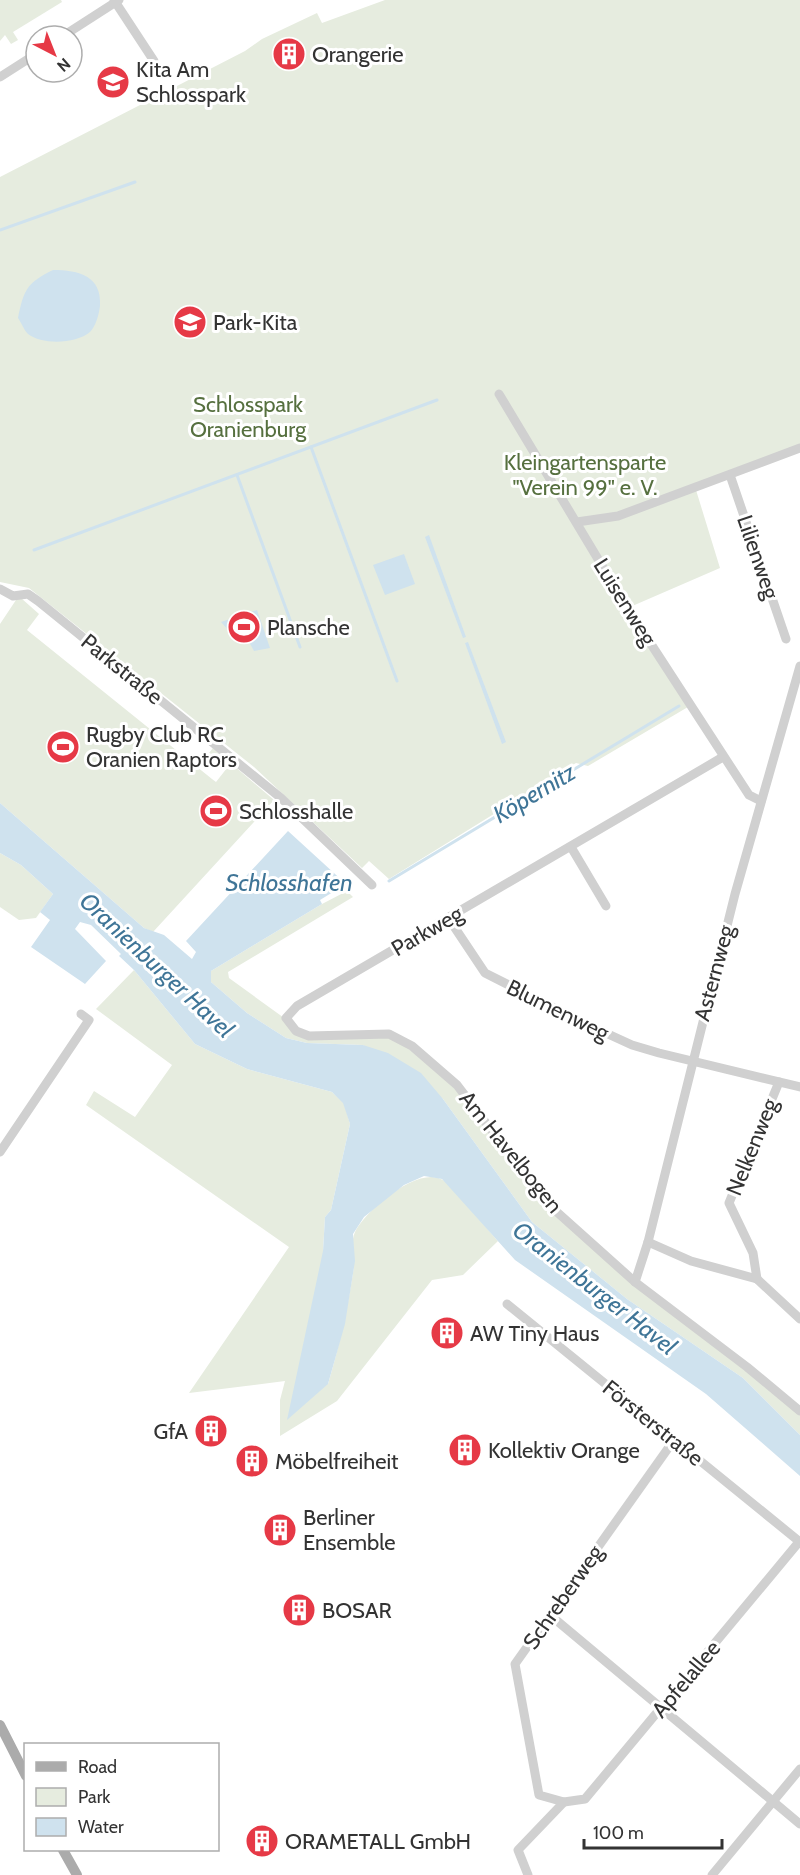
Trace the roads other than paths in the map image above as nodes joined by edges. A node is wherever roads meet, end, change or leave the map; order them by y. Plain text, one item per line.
1 (116, 1) edge
2 (81, 24) edge
3 (154, 61) dead end
4 (24, 62) edge
5 (0, 77) edge
6 (499, 394) dead end
7 (800, 448) edge
8 (730, 475) junction
9 (577, 522) junction
10 (0, 589) edge
11 (786, 639) dead end
12 (800, 666) edge
13 (723, 757) junction
14 (761, 801) junction
15 (571, 847) junction
16 (372, 885) dead end
17 (606, 906) dead end
18 (449, 919) junction
19 (81, 1014) dead end
20 (286, 1018) joint
21 (694, 1061) junction
22 (779, 1082) junction
23 (800, 1087) edge
24 (0, 1152) edge
25 (648, 1242) junction
26 (757, 1279) junction
27 (635, 1282) junction
28 (507, 1304) dead end
29 (800, 1319) edge
30 (800, 1411) edge
31 (674, 1440) junction
32 (800, 1542) edge
33 (550, 1615) junction
34 (662, 1709) junction
35 (0, 1725) edge
36 (800, 1769) edge
37 (24, 1772) edge
38 (774, 1801) junction
39 (564, 1802) junction
40 (800, 1824) edge
41 (64, 1851) edge
42 (76, 1875) edge
43 (528, 1875) edge
44 (712, 1875) edge

1 - 2 street
1 - 3 street
4 - 5 street
6 - 9 street, Luisenweg
7 - 8 street
8 - 9 street
8 - 11 street, Lilienweg
9 - 13 street, Luisenweg
10 - 16 street, Parkstraße
12 - 14 street, Asternweg
13 - 14 street, Luisenweg
13 - 15 street, Parkweg
14 - 21 street, Asternweg
15 - 17 street
15 - 18 street, Parkweg
18 - 20 street, Parkweg
18 - 21 street, Blumenweg
19 - 24 street
20 - 27 street, Am Havelbogen
21 - 22 street, Blumenweg
21 - 25 street, Asternweg
22 - 23 street, Blumenweg
22 - 26 street, Nelkenweg
25 - 26 street
25 - 27 street, Asternweg
26 - 29 street
27 - 30 street, Am Havelbogen
28 - 31 street, Försterstraße
31 - 32 street, Försterstraße
31 - 33 street, Schreberweg
32 - 34 street, Apfelallee
33 - 34 street
33 - 39 street, Schreberweg
34 - 38 street
34 - 39 street, Apfelallee
35 - 37 main road
36 - 38 street
38 - 40 street
38 - 44 street
39 - 43 street
41 - 42 main road

